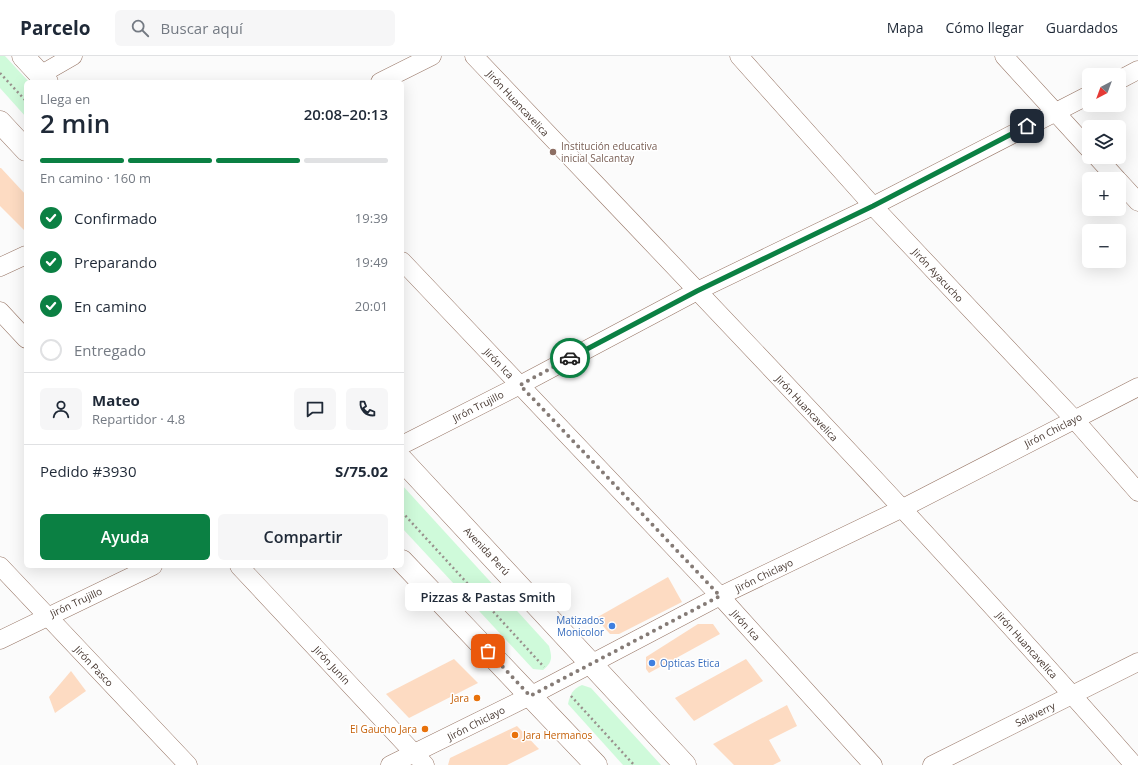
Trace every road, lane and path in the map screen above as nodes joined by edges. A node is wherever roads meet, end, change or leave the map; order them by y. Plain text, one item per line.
1 (23, 56) edge
2 (73, 56) edge
3 (432, 56) edge
4 (474, 56) edge
5 (739, 56) edge
6 (1004, 56) edge
7 (1138, 70) edge
8 (0, 72) edge
9 (1126, 76) edge
10 (44, 79) edge
11 (384, 80) edge
12 (1082, 98) edge
13 (24, 99) edge
14 (1055, 112) junction
15 (0, 122) edge
16 (1082, 141) edge
17 (24, 148) edge
18 (1103, 164) edge
19 (1111, 172) edge
20 (1126, 189) edge
21 (1138, 202) edge
22 (873, 206) junction
23 (24, 256) edge
24 (404, 263) edge
25 (0, 267) edge
26 (697, 291) junction
27 (0, 311) edge
28 (24, 336) edge
29 (520, 385) junction
30 (1138, 387) edge
31 (1074, 419) junction
32 (404, 444) edge
33 (404, 462) edge
34 (1138, 492) edge
35 (903, 508) junction
36 (404, 514) edge
37 (404, 563) edge
38 (0, 566) edge
39 (149, 568) edge
40 (241, 568) edge
41 (720, 596) junction
42 (47, 616) junction
43 (0, 640) edge
44 (1138, 662) edge
45 (592, 663) junction
46 (557, 681) junction
47 (1072, 695) junction
48 (530, 696) junction
49 (420, 759) edge
50 (188, 765) edge
51 (390, 765) edge
52 (596, 765) edge
53 (634, 765) edge
54 (685, 765) edge
55 (873, 765) edge
56 (932, 765) edge
57 (1134, 765) edge

1 - 10 main road
2 - 10 street
3 - 11 street
4 - 26 street, Jirón Huancavelica
5 - 22 street, Jirón Ayacucho
6 - 14 street
7 - 9 street
8 - 13 path
12 - 14 street, Jirón Trujillo
14 - 16 street
14 - 22 street, Jirón Trujillo
15 - 17 main road
18 - 19 street
20 - 21 street
22 - 26 street, Jirón Trujillo
22 - 31 street, Jirón Ayacucho
23 - 25 street
24 - 29 street, Jirón Ica
26 - 29 street, Jirón Trujillo
26 - 35 street, Jirón Huancavelica
27 - 28 street
29 - 32 street, Jirón Trujillo
29 - 41 street, Jirón Ica
30 - 31 street, Jirón Chiclayo
31 - 34 street, Jirón Ayacucho
31 - 35 street, Jirón Chiclayo
33 - 45 main road, Avenida Perú
35 - 41 street, Jirón Chiclayo
35 - 47 street, Jirón Huancavelica
36 - 46 path
37 - 48 main road
38 - 42 street, Jirón Pasco
39 - 42 street, Jirón Trujillo
40 - 49 street, Jirón Junín
41 - 45 street, Jirón Chiclayo
41 - 55 street, Jirón Ica
42 - 43 street, Jirón Trujillo
42 - 50 street, Jirón Pasco
44 - 47 street, Salaverry
45 - 46 street, Jirón Chiclayo
45 - 54 main road, Avenida Perú
46 - 48 street, Jirón Chiclayo
46 - 53 path
47 - 56 street, Salaverry
47 - 57 street, Jirón Huancavelica
48 - 49 street, Jirón Chiclayo
48 - 52 main road
49 - 51 street, Jirón Chiclayo

